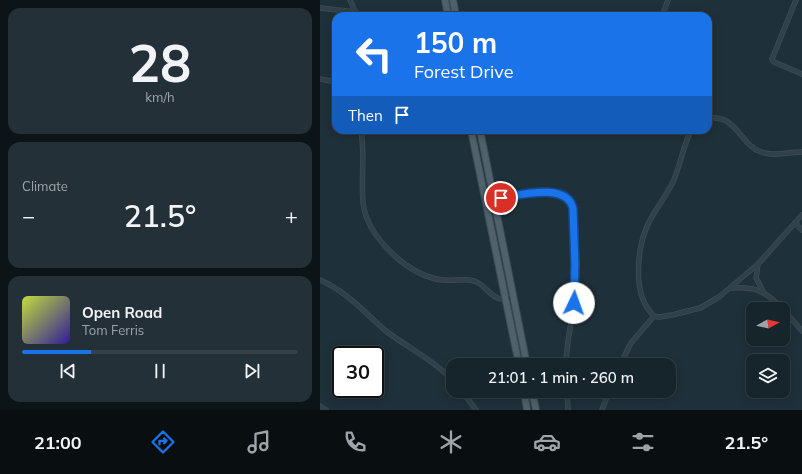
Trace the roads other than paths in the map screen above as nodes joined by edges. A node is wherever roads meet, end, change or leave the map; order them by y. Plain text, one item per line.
1 (350, 0) edge
2 (445, 0) edge
3 (453, 0) edge
4 (668, 0) edge
5 (796, 0) edge
6 (320, 8) edge
7 (664, 11) dead end
8 (345, 12) edge
9 (356, 12) edge
10 (447, 12) edge
11 (455, 12) edge
12 (802, 74) edge
13 (320, 79) edge
14 (331, 81) edge
15 (712, 118) edge
16 (361, 134) edge
17 (472, 134) edge
18 (481, 134) edge
19 (690, 134) edge
20 (802, 152) edge
21 (802, 158) edge
22 (493, 200) junction
23 (485, 201) junction
24 (802, 215) edge
25 (795, 222) junction
26 (802, 230) edge
27 (758, 264) junction
28 (320, 280) edge
29 (730, 288) junction
30 (762, 291) junction
31 (514, 298) junction
32 (506, 300) junction
33 (775, 302) edge
34 (654, 316) junction
35 (790, 317) edge
36 (802, 331) edge
37 (518, 358) edge
38 (526, 358) edge
39 (566, 358) edge
40 (624, 358) edge
41 (446, 373) edge
42 (467, 398) edge
43 (525, 398) edge
44 (533, 398) edge
45 (567, 398) edge
46 (606, 398) edge
47 (320, 406) edge
48 (326, 410) edge
49 (476, 410) edge
50 (528, 410) edge
51 (536, 410) edge
52 (568, 410) edge
53 (602, 410) edge

1 - 9 street
2 - 10 main road
3 - 11 main road
4 - 7 street
5 - 12 street
6 - 8 street
13 - 14 street
15 - 20 street
16 - 32 street
17 - 23 main road
18 - 22 main road
19 - 34 street
20 - 21 street
22 - 23 street
22 - 31 main road
22 - 39 street
23 - 32 main road
24 - 25 street
25 - 26 street
25 - 27 street
27 - 29 street
27 - 30 street
28 - 41 street
29 - 30 street
29 - 34 street
30 - 33 street
31 - 32 street
31 - 38 main road
32 - 37 main road
34 - 40 street
35 - 36 street
42 - 49 street
43 - 50 main road
44 - 51 main road
45 - 52 street
46 - 53 street
47 - 48 street

